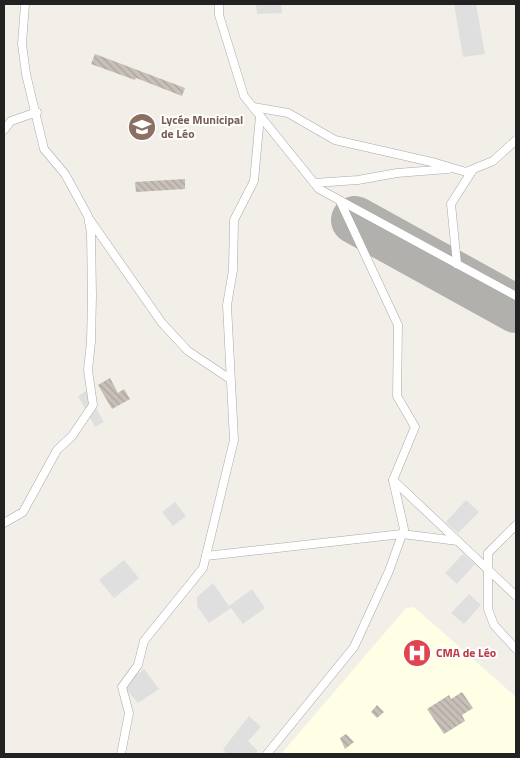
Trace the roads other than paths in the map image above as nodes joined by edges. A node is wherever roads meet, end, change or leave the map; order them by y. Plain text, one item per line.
1 (25, 4) edge
2 (219, 4) edge
3 (253, 107) junction
4 (36, 112) junction
5 (260, 116) junction
6 (4, 130) edge
7 (516, 140) edge
8 (455, 170) junction
9 (472, 171) junction
10 (314, 183) junction
11 (340, 201) junction
12 (88, 216) junction
13 (457, 264) junction
14 (516, 296) edge
15 (230, 379) junction
16 (393, 480) junction
17 (4, 523) edge
18 (516, 525) edge
19 (402, 534) junction
20 (458, 542) junction
21 (206, 556) junction
22 (488, 571) junction
23 (516, 596) edge
24 (516, 649) edge
25 (121, 754) edge
26 (267, 754) edge

1 - 4 street
2 - 3 street
3 - 5 street
3 - 8 street
4 - 6 street
4 - 12 street
5 - 10 street
5 - 15 street
7 - 9 street
8 - 9 street
8 - 10 street
9 - 13 street
10 - 11 street
11 - 13 street
11 - 16 street
12 - 15 street
12 - 17 street
13 - 14 street
15 - 21 street
16 - 19 street
16 - 20 street
18 - 22 street
19 - 20 street
19 - 21 street
19 - 26 street
20 - 22 street
21 - 25 street
22 - 23 street
22 - 24 street

